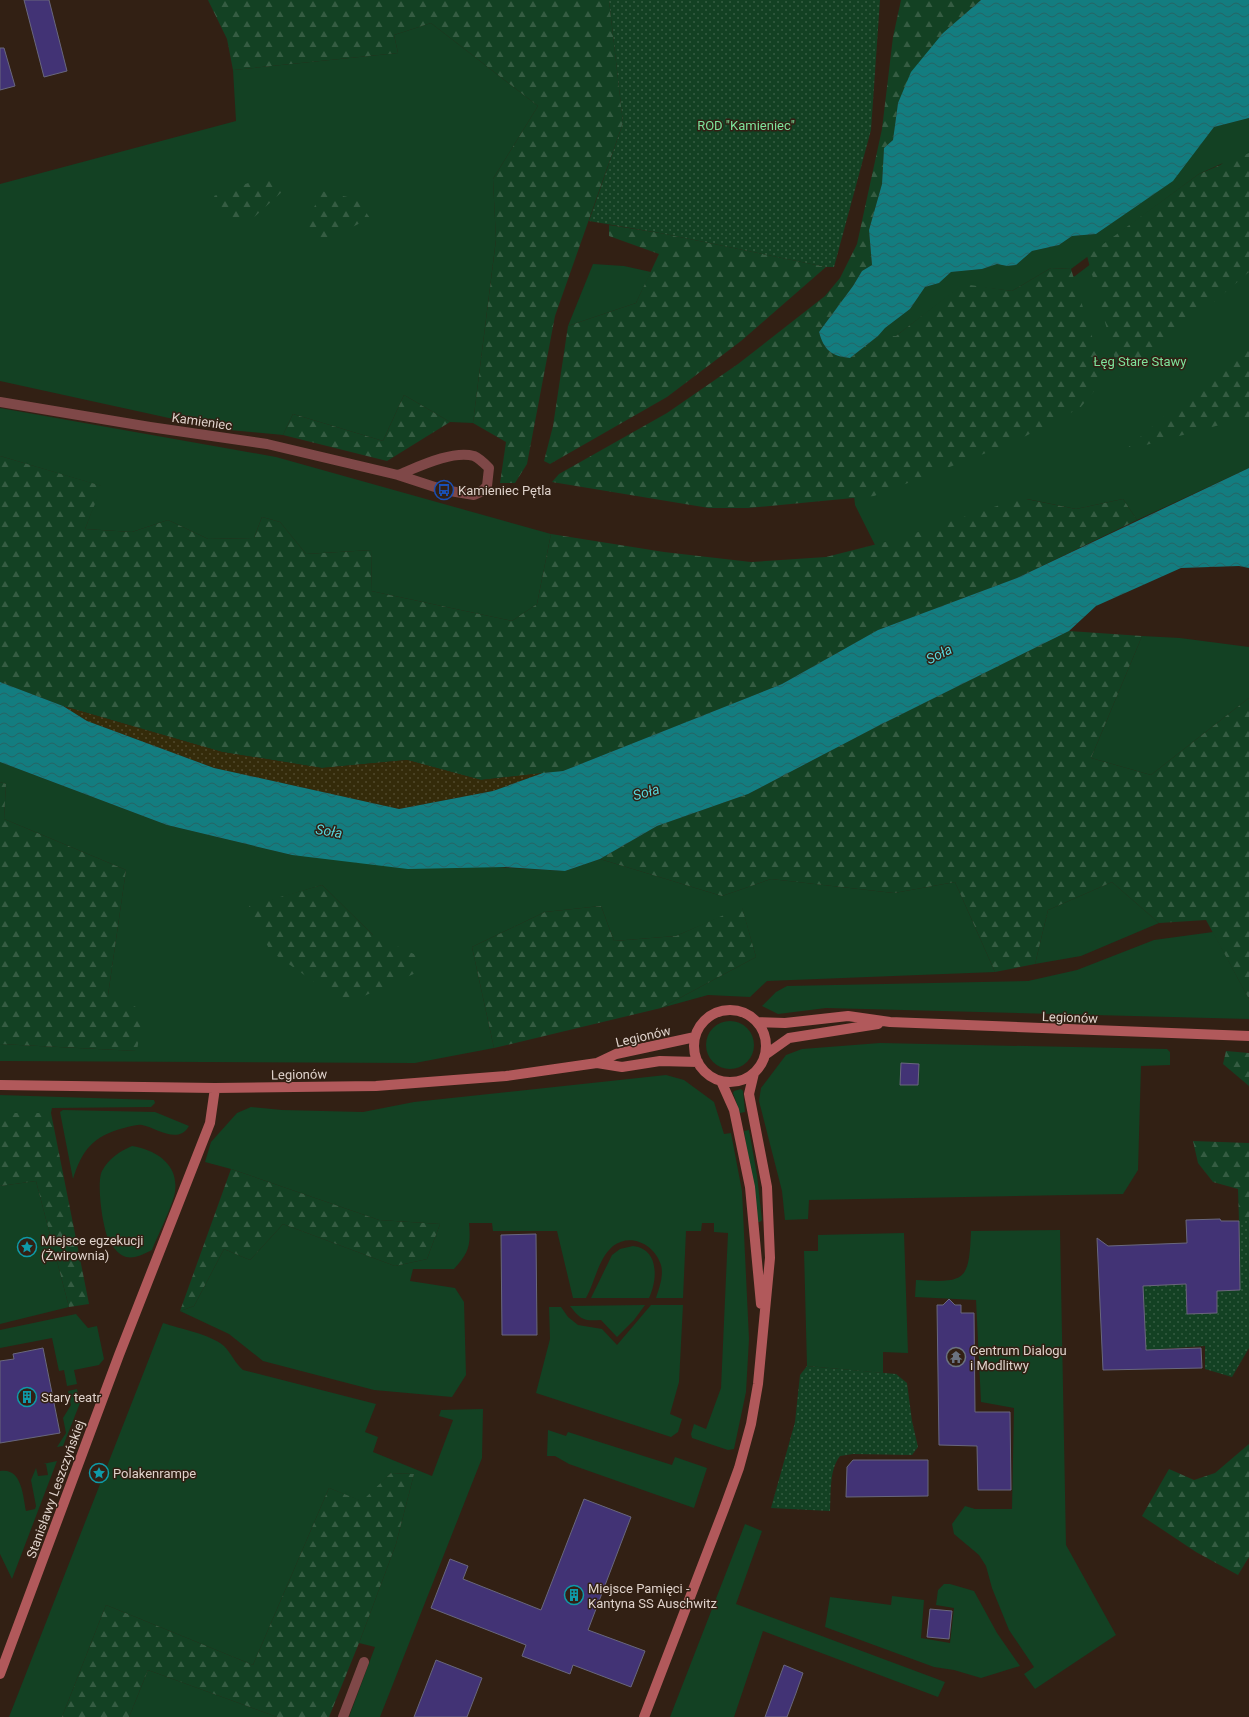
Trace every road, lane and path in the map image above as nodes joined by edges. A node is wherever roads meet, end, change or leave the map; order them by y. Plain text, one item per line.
1 (0, 402) edge
2 (398, 475) junction
3 (757, 1022) junction
4 (890, 1022) junction
5 (1249, 1036) edge
6 (695, 1037) junction
7 (765, 1055) junction
8 (698, 1062) junction
9 (597, 1063) junction
10 (754, 1073) junction
11 (721, 1081) junction
12 (0, 1085) edge
13 (215, 1088) junction
14 (763, 1328) junction
15 (364, 1662) dead end
16 (0, 1674) edge
17 (343, 1717) edge
18 (644, 1717) edge

1 - 2 street, Kamieniec
2 - 2 street, Kamieniec
3 - 4 main road, Legionów
3 - 6 main road
3 - 7 main road
4 - 5 main road, Legionów
4 - 7 main road, Legionów
6 - 8 main road
6 - 9 main road, Legionów
7 - 10 main road
8 - 9 main road, Legionów
8 - 11 main road
9 - 13 main road, Legionów
10 - 11 main road
10 - 14 main road
11 - 14 main road
12 - 13 main road, Legionów
13 - 16 main road, Stanisławy Leszczyńskiej
14 - 18 main road
15 - 17 street

